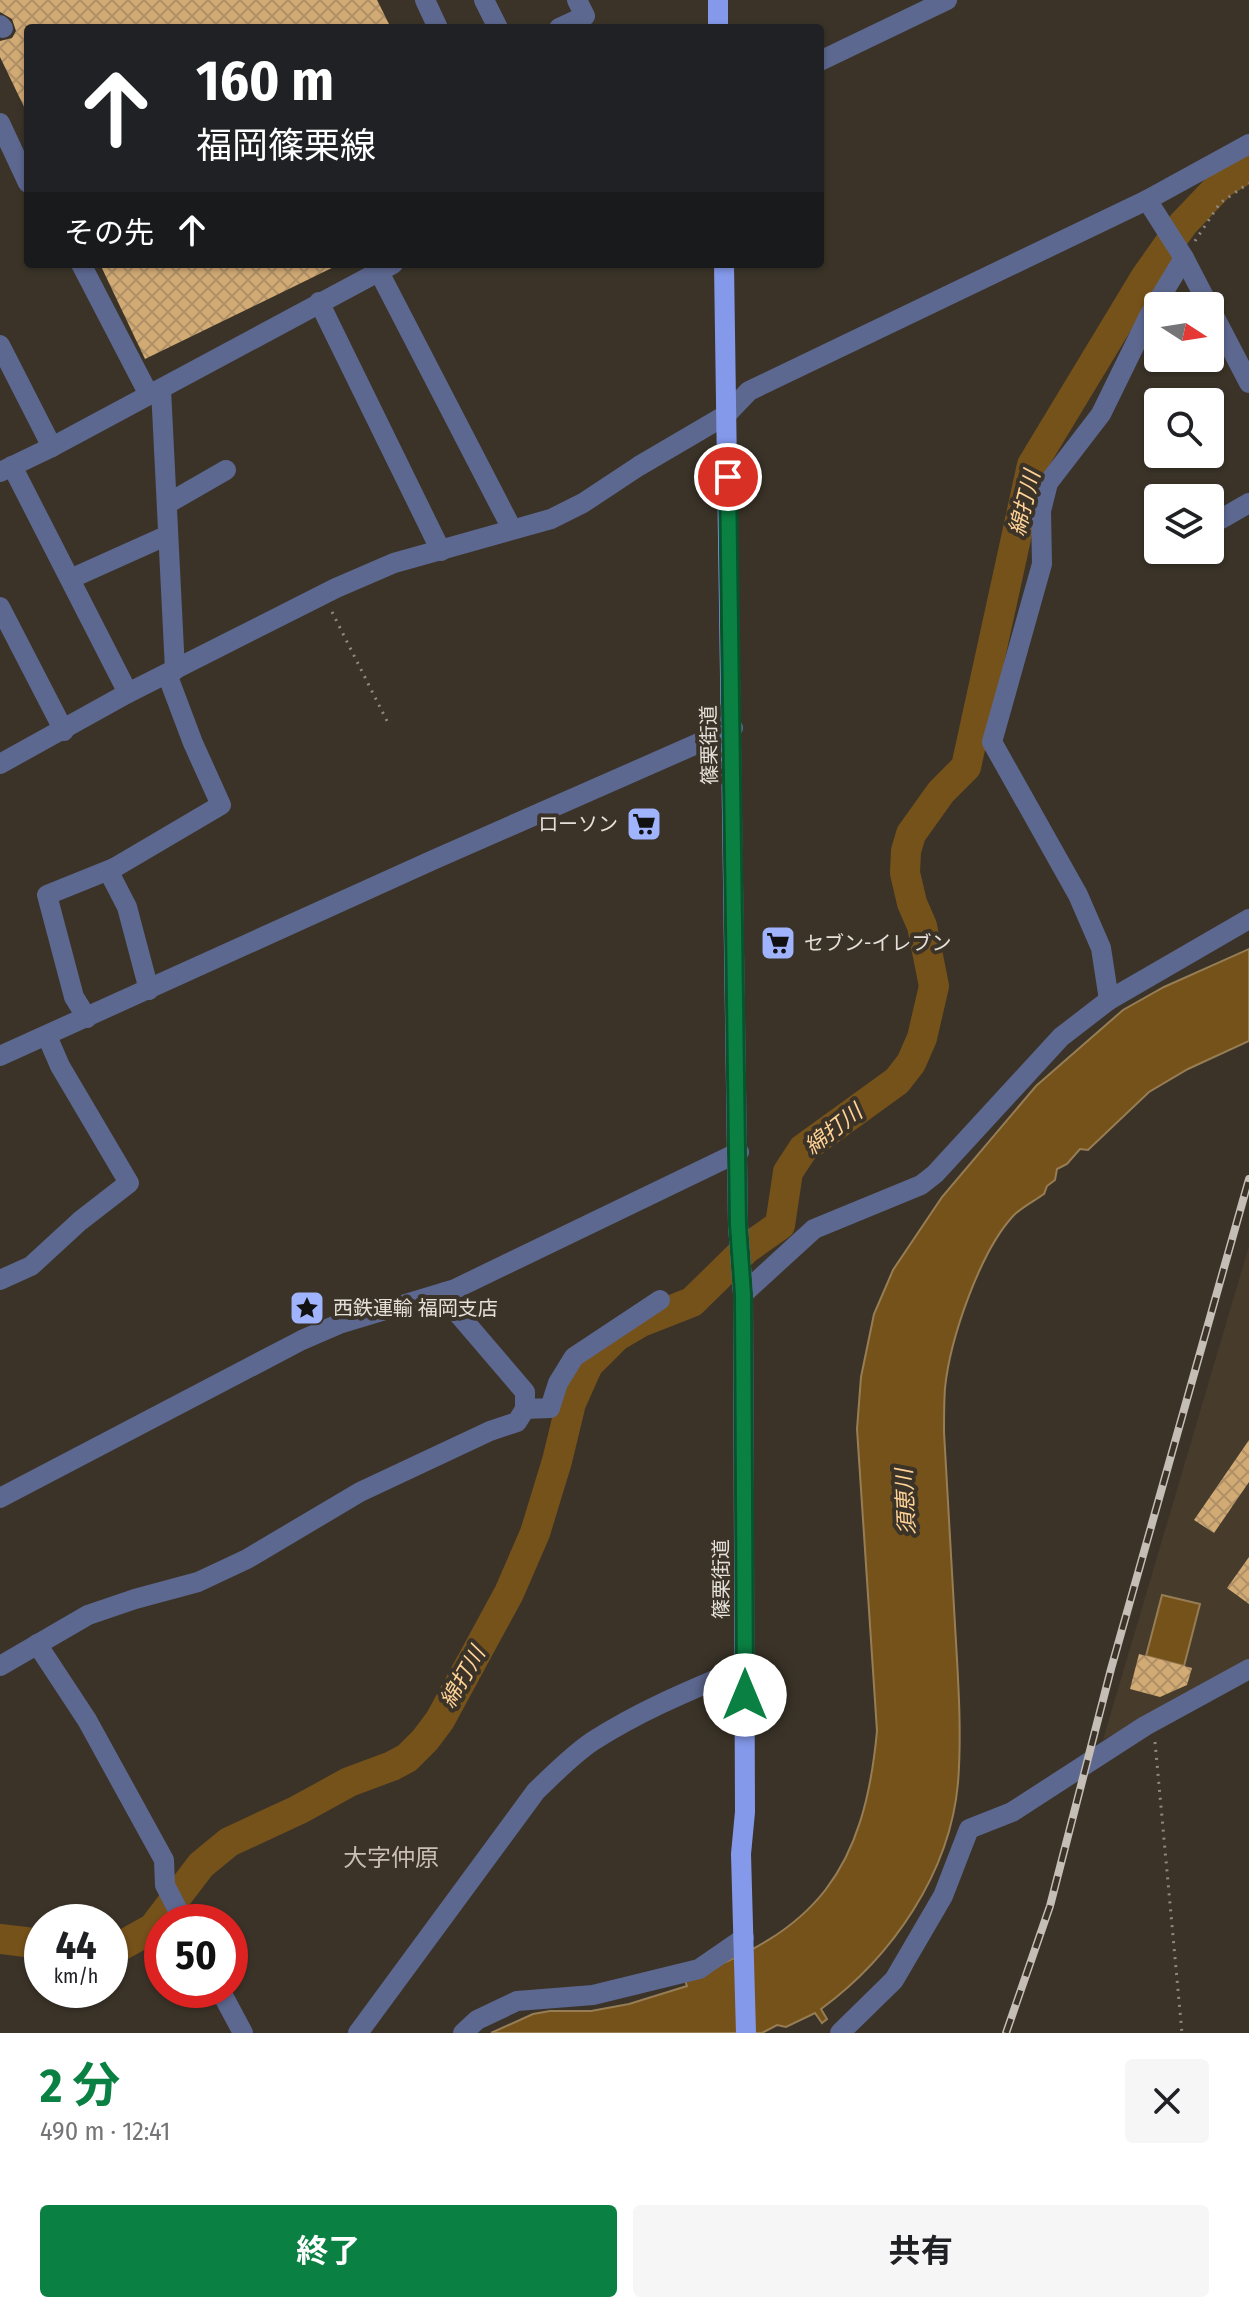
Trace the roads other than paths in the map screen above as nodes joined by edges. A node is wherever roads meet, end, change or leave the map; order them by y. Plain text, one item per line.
1 (425, 0) edge
2 (484, 0) edge
3 (577, 0) edge
4 (718, 0) edge
5 (947, 0) edge
6 (436, 24) edge
7 (496, 24) edge
8 (568, 24) edge
9 (718, 24) edge
10 (824, 59) edge
11 (0, 123) edge
12 (1249, 144) edge
13 (24, 174) edge
14 (1147, 200) junction
15 (1176, 246) junction
16 (83, 268) edge
17 (383, 268) edge
18 (385, 268) edge
19 (724, 268) edge
20 (1202, 292) edge
21 (319, 302) junction
22 (1224, 334) edge
23 (0, 345) edge
24 (1249, 383) edge
25 (155, 392) junction
26 (726, 415) junction
27 (52, 447) junction
28 (6, 469) edge
29 (226, 470) dead end
30 (1249, 503) edge
31 (167, 504) junction
32 (1224, 517) edge
33 (512, 529) junction
34 (168, 535) junction
35 (441, 551) junction
36 (70, 579) junction
37 (0, 607) edge
38 (171, 672) junction
39 (128, 693) junction
40 (733, 728) junction
41 (64, 731) junction
42 (0, 764) edge
43 (114, 868) junction
44 (1249, 919) edge
45 (149, 990) junction
46 (1109, 1000) junction
47 (87, 1018) junction
48 (47, 1036) junction
49 (0, 1056) edge
50 (739, 1152) junction
51 (0, 1280) edge
52 (445, 1292) junction
53 (743, 1294) junction
54 (660, 1300) dead end
55 (525, 1409) junction
56 (0, 1498) edge
57 (37, 1644) junction
58 (0, 1666) edge
59 (745, 1667) junction
60 (1249, 1669) edge
61 (175, 1904) edge
62 (744, 1949) junction
63 (230, 2008) edge
64 (243, 2033) edge
65 (358, 2033) edge
66 (463, 2033) edge
67 (746, 2033) edge
68 (840, 2033) edge

1 - 6 street
2 - 7 street
3 - 8 street
4 - 9 main road
5 - 10 street
11 - 13 street
12 - 14 street
14 - 15 street
14 - 26 street
15 - 20 street
15 - 46 street
16 - 25 street
17 - 21 street
18 - 33 street
19 - 26 main road, 篠栗街道
21 - 25 street
21 - 35 street
22 - 24 street
23 - 27 street
25 - 27 street
25 - 31 street
26 - 33 street
26 - 40 main road, 篠栗街道
27 - 28 street
28 - 36 street
29 - 31 street
30 - 32 street
31 - 34 street
33 - 35 street
34 - 36 street
34 - 38 street
35 - 38 street
36 - 39 street
37 - 41 street
38 - 39 street
38 - 43 street
39 - 41 street
40 - 45 street
40 - 50 main road, 篠栗街道
41 - 42 street
43 - 45 street
43 - 47 street
44 - 46 street
45 - 47 street
46 - 53 street
47 - 48 street
48 - 49 street
48 - 51 street
50 - 52 street
50 - 53 main road, 篠栗街道
52 - 55 street
52 - 56 street
53 - 59 main road, 篠栗街道
54 - 55 street
55 - 57 street
57 - 58 street
57 - 61 street
59 - 62 main road, 篠栗街道
59 - 65 street
60 - 68 street
62 - 66 street
62 - 67 main road, 篠栗街道
63 - 64 street

